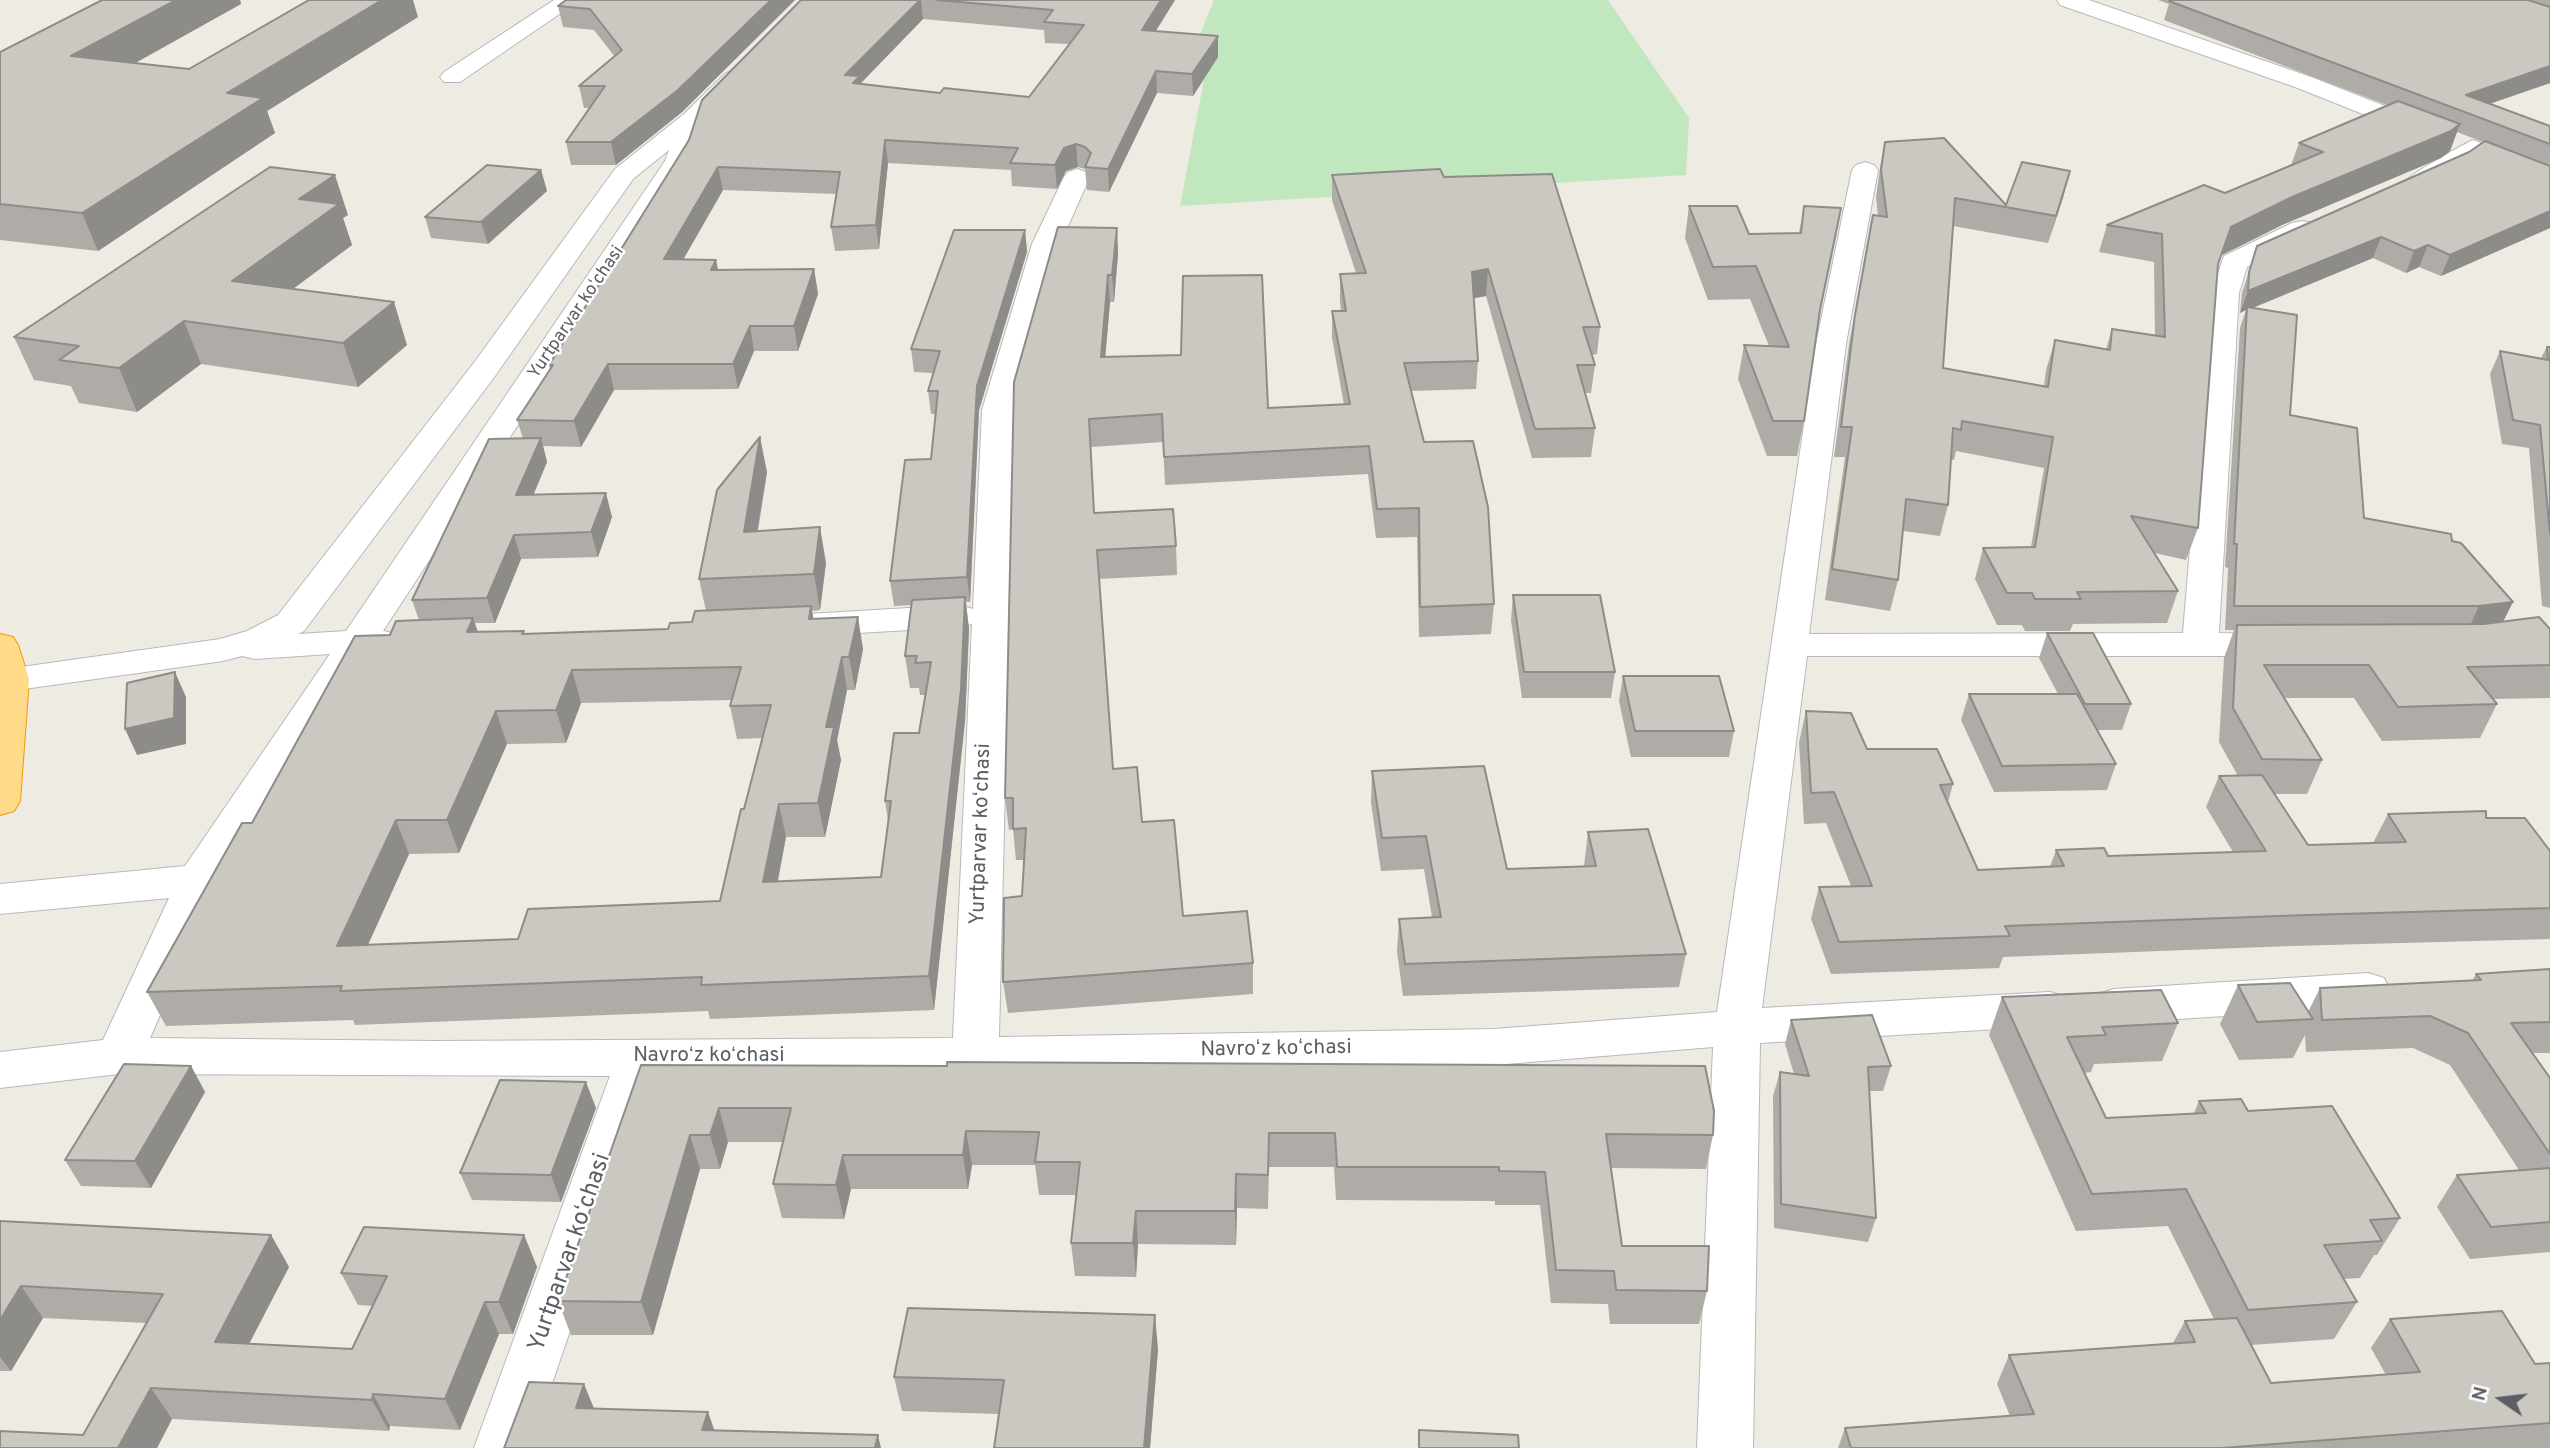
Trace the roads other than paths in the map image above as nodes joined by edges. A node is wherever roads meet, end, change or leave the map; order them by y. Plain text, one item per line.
1 (569, 0) edge
2 (2068, 0) edge
3 (755, 56) edge
4 (452, 77) dead end
5 (693, 119) junction
6 (2473, 148) junction
7 (1865, 170) dead end
8 (1077, 177) dead end
9 (2550, 179) edge
10 (2392, 191) edge
11 (2331, 217) edge
12 (990, 614) junction
13 (781, 626) edge
14 (414, 639) edge
15 (359, 641) junction
16 (2200, 644) junction
17 (1790, 645) junction
18 (2317, 645) edge
19 (223, 650) junction
20 (5, 662) edge
21 (0, 801) edge
22 (198, 880) junction
23 (0, 898) edge
24 (2414, 987) edge
25 (1737, 1028) junction
26 (975, 1055) junction
27 (119, 1056) junction
28 (640, 1058) junction
29 (0, 1070) edge
30 (502, 1448) edge
31 (1725, 1448) edge

1 - 4 street
2 - 6 street
3 - 5 street, Yurtparvar koʻchasi
5 - 15 street, Yurtparvar koʻchasi
5 - 19 street
6 - 9 street
6 - 10 street
7 - 17 street
8 - 12 street, Yurtparvar koʻchasi
11 - 16 street
12 - 13 street
12 - 26 street, Yurtparvar koʻchasi
14 - 15 street
15 - 19 street
15 - 22 street, Yurtparvar koʻchasi
16 - 17 street
16 - 18 street
17 - 25 street
19 - 20 street
20 - 21 highway
22 - 23 street
22 - 27 street, Yurtparvar koʻchasi
24 - 25 street, Navroʻz koʻchasi
25 - 26 street, Navroʻz koʻchasi
25 - 31 street
26 - 28 street, Navroʻz koʻchasi
27 - 28 street, Navroʻz koʻchasi
27 - 29 street, Navroʻz koʻchasi
28 - 30 street, Yurtparvar koʻchasi

